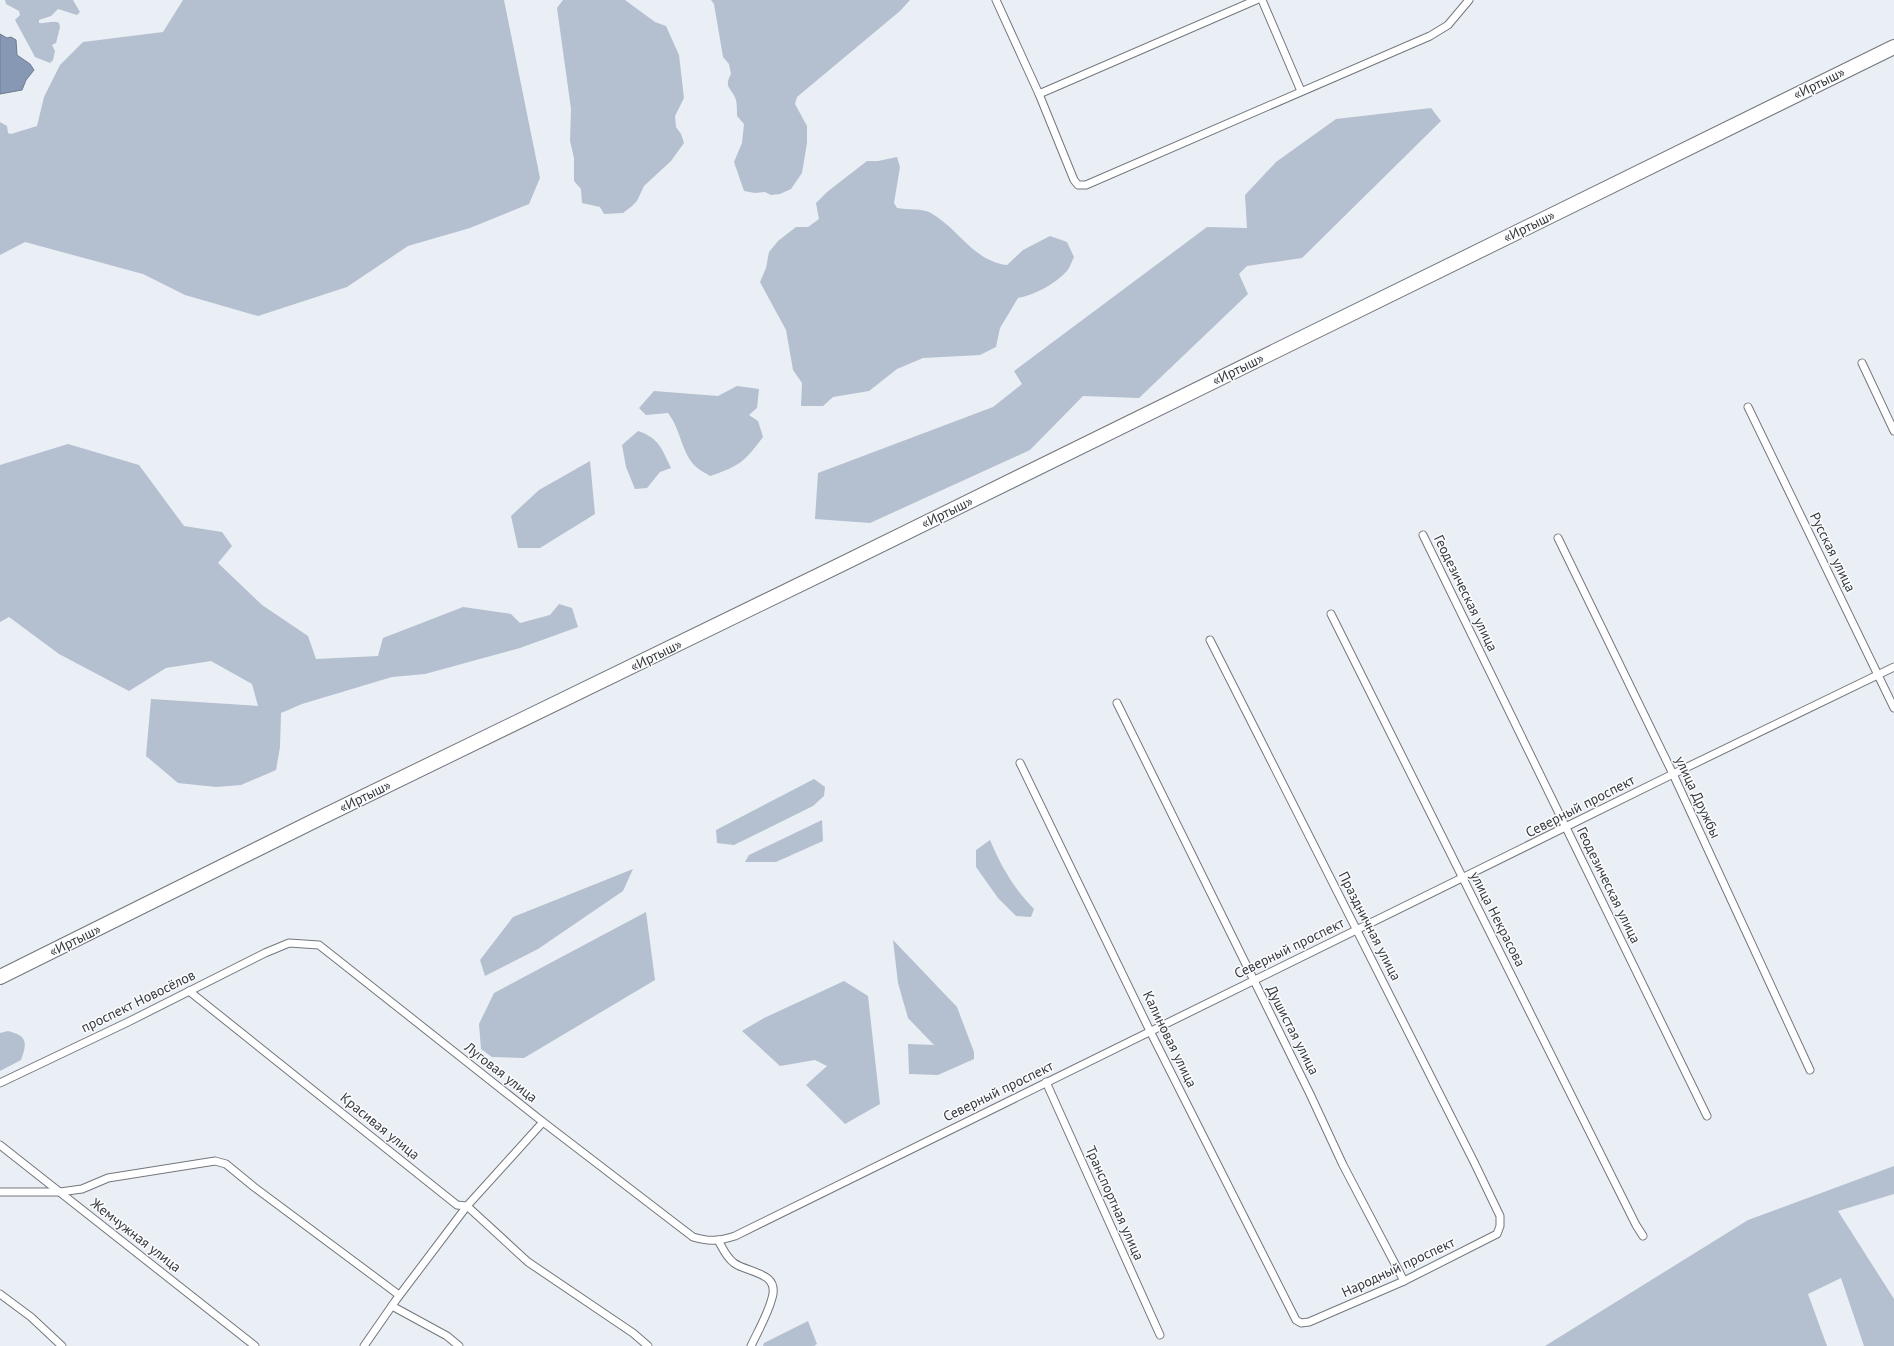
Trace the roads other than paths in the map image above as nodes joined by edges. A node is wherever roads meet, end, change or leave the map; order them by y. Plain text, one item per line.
1 (996, 0) edge
2 (1256, 0) edge
3 (1262, 0) edge
4 (1469, 0) edge
5 (1894, 47) edge
6 (1301, 91) junction
7 (1039, 94) junction
8 (1862, 364) dead end
9 (1748, 407) dead end
10 (1894, 431) edge
11 (1423, 535) dead end
12 (1558, 538) dead end
13 (1331, 614) dead end
14 (1210, 640) dead end
15 (1894, 667) edge
16 (1878, 675) junction
17 (1117, 703) dead end
18 (1894, 708) edge
19 (1020, 763) dead end
20 (1673, 774) junction
21 (1566, 827) junction
22 (1463, 878) junction
23 (1357, 929) junction
24 (288, 943) joint
25 (0, 977) edge
26 (1253, 980) junction
27 (189, 991) junction
28 (1150, 1031) junction
29 (1810, 1070) dead end
30 (1046, 1082) junction
31 (0, 1083) edge
32 (1707, 1116) dead end
33 (544, 1122) junction
34 (0, 1145) edge
35 (0, 1192) edge
36 (60, 1192) junction
37 (468, 1206) junction
38 (1500, 1226) joint
39 (1643, 1236) dead end
40 (693, 1237) joint
41 (718, 1240) junction
42 (1404, 1281) junction
43 (0, 1294) edge
44 (399, 1295) junction
45 (392, 1306) junction
46 (1301, 1323) joint
47 (1160, 1335) dead end
48 (62, 1346) edge
49 (255, 1346) edge
50 (364, 1346) edge
51 (459, 1346) edge
52 (648, 1346) edge
53 (751, 1346) edge

1 - 7 street
2 - 7 street
3 - 6 street
4 - 6 street
5 - 25 highway, «Иртыш»
6 - 7 street
8 - 10 street
9 - 16 street, Русская улица
11 - 21 street, Геодезическая улица
12 - 20 street, улица Дружбы
13 - 22 street, улица Некрасова
14 - 23 street, Праздничная улица
15 - 16 street, Северный проспект
16 - 18 street, Русская улица
16 - 20 street, Северный проспект
17 - 26 street, Душистая улица
19 - 28 street, Калиновая улица
20 - 21 street, Северный проспект
20 - 29 street, улица Дружбы
21 - 22 street, Северный проспект
21 - 32 street, Геодезическая улица
22 - 23 street, Северный проспект
22 - 39 street, улица Некрасова
23 - 26 street, Северный проспект
23 - 38 street, Праздничная улица
24 - 27 street, проспект Новосёлов
24 - 33 street, Луговая улица
26 - 28 street, Северный проспект
26 - 42 street, Душистая улица
27 - 31 street, проспект Новосёлов
27 - 37 street, Красивая улица
28 - 30 street, Северный проспект
28 - 46 street, Калиновая улица
30 - 41 street, Северный проспект
30 - 47 street, Транспортная улица
33 - 37 street
33 - 40 street, Луговая улица
34 - 36 street, Жемчужная улица
35 - 36 street
36 - 44 street
36 - 49 street, Жемчужная улица
37 - 44 street
37 - 52 street
38 - 42 street, Народный проспект
40 - 41 street, Северный проспект
41 - 53 street
42 - 46 street, Народный проспект
43 - 48 street
44 - 45 street
45 - 50 street
45 - 51 street

